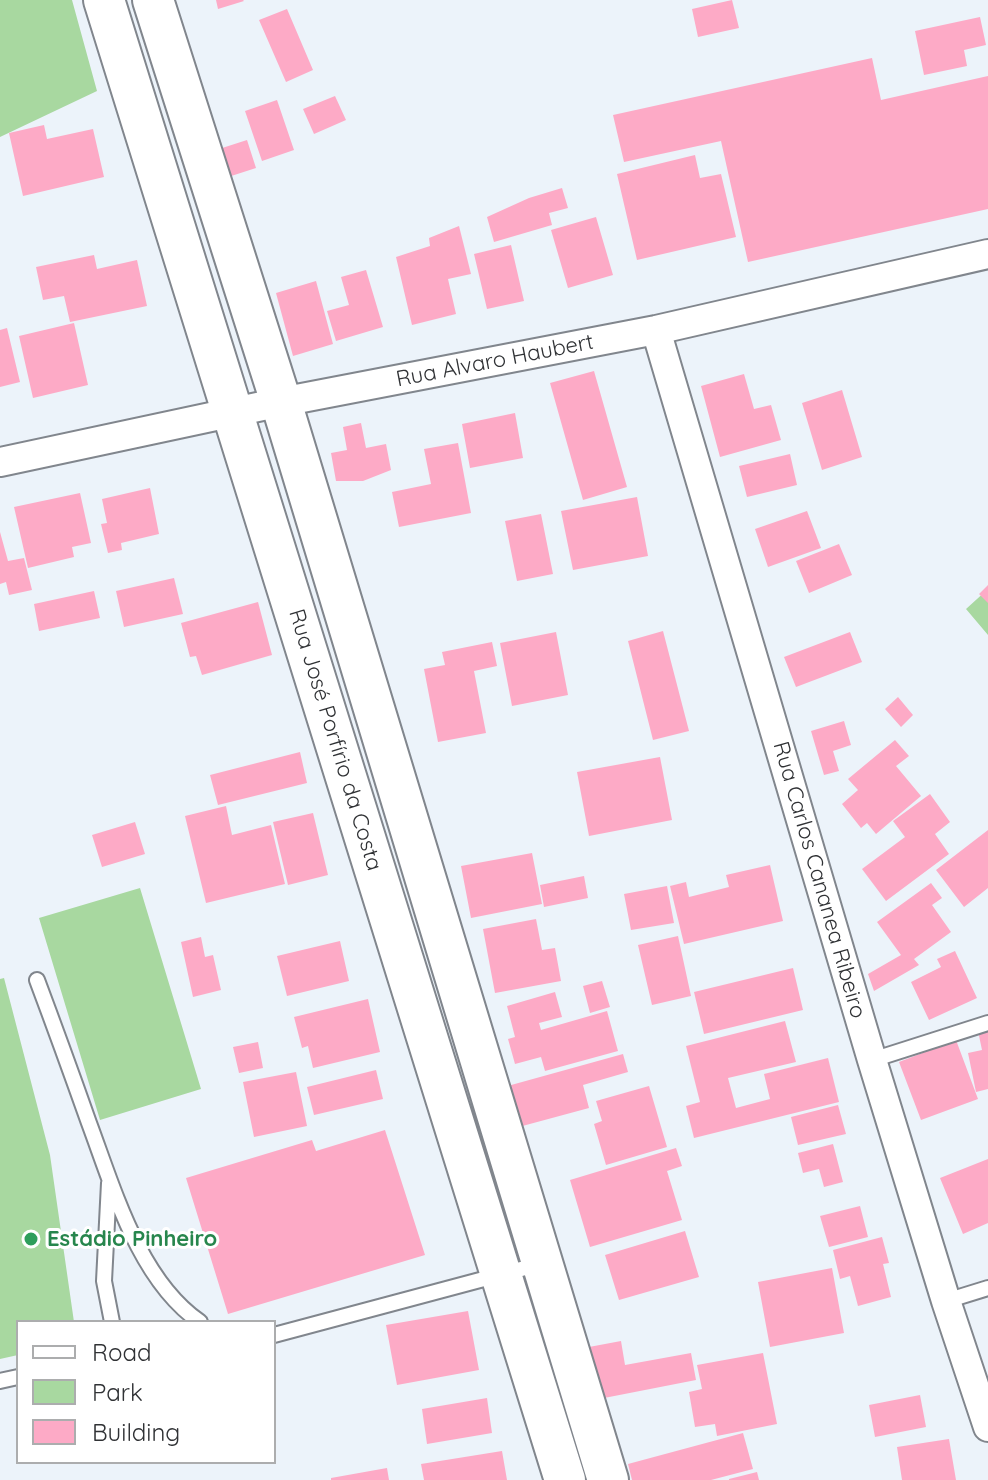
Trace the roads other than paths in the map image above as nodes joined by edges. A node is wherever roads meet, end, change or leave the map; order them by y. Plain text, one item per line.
1 (104, 0) edge
2 (153, 0) edge
3 (988, 254) edge
4 (656, 330) junction
5 (281, 402) junction
6 (234, 413) junction
7 (0, 462) edge
8 (427, 885) junction
9 (384, 897) junction
10 (37, 980) dead end
11 (988, 1023) edge
12 (872, 1060) junction
13 (109, 1178) junction
14 (543, 1264) junction
15 (501, 1274) junction
16 (988, 1288) edge
17 (946, 1301) junction
18 (112, 1320) edge
19 (197, 1320) edge
20 (276, 1334) edge
21 (988, 1427) edge
22 (565, 1480) edge
23 (608, 1480) edge

1 - 6 street, Rua José Porfírio da Costa
2 - 5 street, Rua José Porfírio da Costa
3 - 4 street, Rua Alvaro Haubert
4 - 5 street, Rua Alvaro Haubert
4 - 12 street, Rua Carlos Cananea Ribeiro
5 - 6 street, Rua Alvaro Haubert
5 - 8 street, Rua José Porfírio da Costa
6 - 7 street, Rua Alvaro Haubert
6 - 9 street, Rua José Porfírio da Costa
8 - 9 street
8 - 14 street, Rua José Porfírio da Costa
9 - 15 street, Rua José Porfírio da Costa
10 - 13 lane
11 - 12 lane
12 - 17 street, Rua Carlos Cananea Ribeiro
13 - 18 lane
13 - 19 lane
14 - 15 lane
14 - 23 street, Rua José Porfírio da Costa
15 - 20 lane
15 - 22 street, Rua José Porfírio da Costa
16 - 17 lane
17 - 21 street, Rua Carlos Cananea Ribeiro

